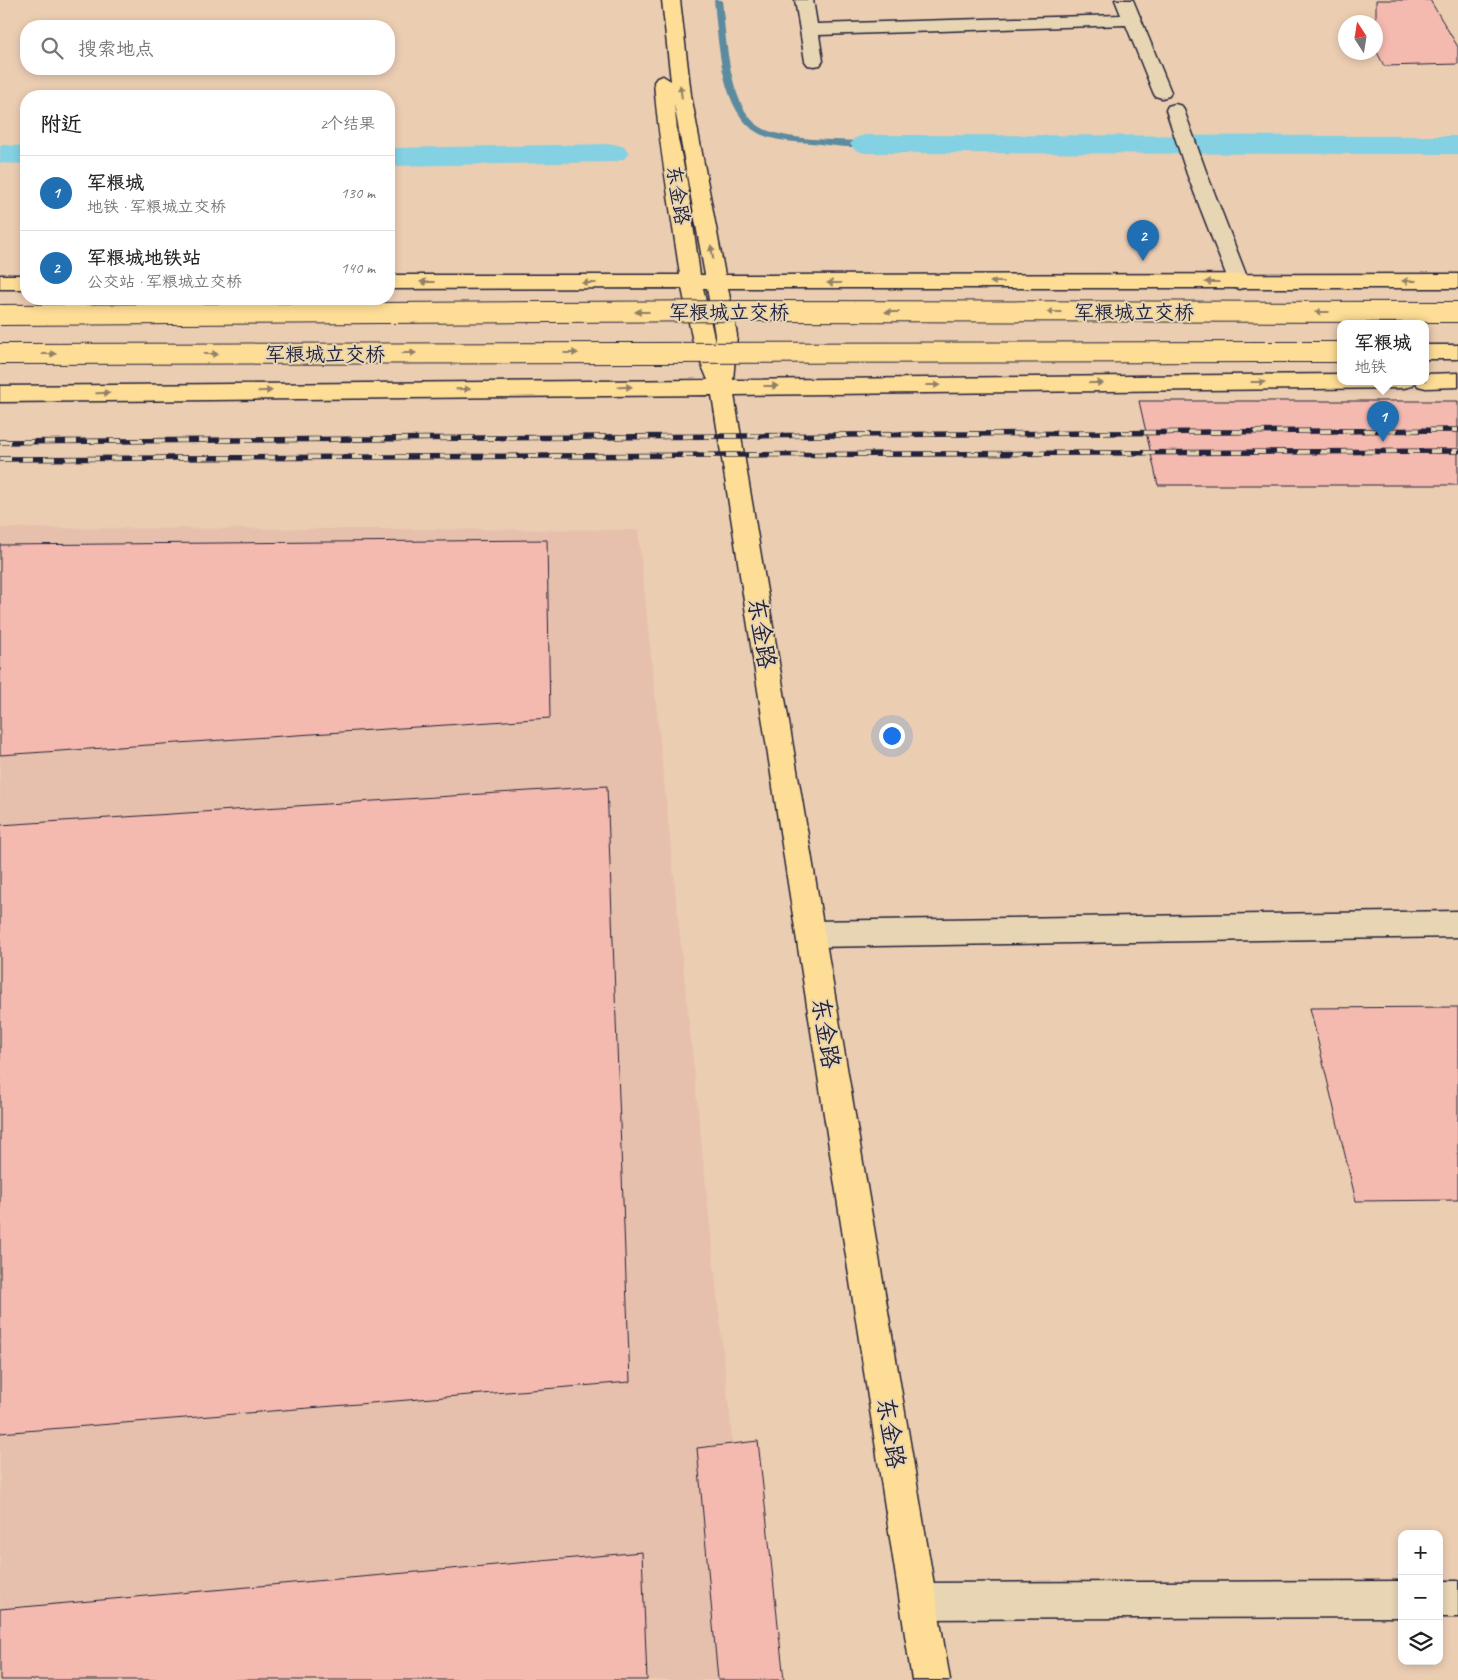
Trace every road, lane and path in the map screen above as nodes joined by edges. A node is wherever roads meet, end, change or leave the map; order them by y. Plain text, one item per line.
1 (804, 0) edge
2 (1124, 0) edge
3 (658, 5) edge
4 (1132, 20) junction
5 (809, 30) junction
6 (814, 62) dead end
7 (1162, 92) dead end
8 (1178, 116) dead end
9 (1458, 281) edge
10 (0, 282) edge
11 (20, 282) edge
12 (395, 282) edge
13 (1239, 282) junction
14 (691, 283) junction
15 (717, 283) junction
16 (1458, 312) edge
17 (0, 315) edge
18 (1337, 352) edge
19 (1429, 352) edge
20 (1458, 352) edge
21 (0, 354) edge
22 (1458, 380) edge
23 (1337, 381) edge
24 (1429, 381) edge
25 (722, 386) junction
26 (0, 394) edge
27 (1458, 924) edge
28 (810, 934) junction
29 (1398, 1599) edge
30 (1443, 1599) edge
31 (1458, 1599) edge
32 (918, 1601) junction
33 (931, 1680) edge

1 - 5 street
2 - 4 street
3 - 14 main road, 东金路
15 -> 3 main road, 东金路
4 - 5 street
4 - 7 street
5 - 6 street
8 - 13 street
9 -> 13 main road
10 - 11 main road
14 -> 12 main road
13 -> 15 main road
14 - 15 main road
14 - 25 main road, 东金路
15 - 25 main road, 东金路
16 -> 17 main road, 军粮城立交桥, bridge
21 -> 18 main road, 军粮城立交桥, bridge
19 - 20 main road
22 - 24 main road
25 -> 23 main road
26 -> 25 main road
25 - 28 main road, 东金路
27 - 28 street
28 - 32 main road, 东金路
29 - 32 street
30 - 31 street
32 - 33 main road, 东金路

